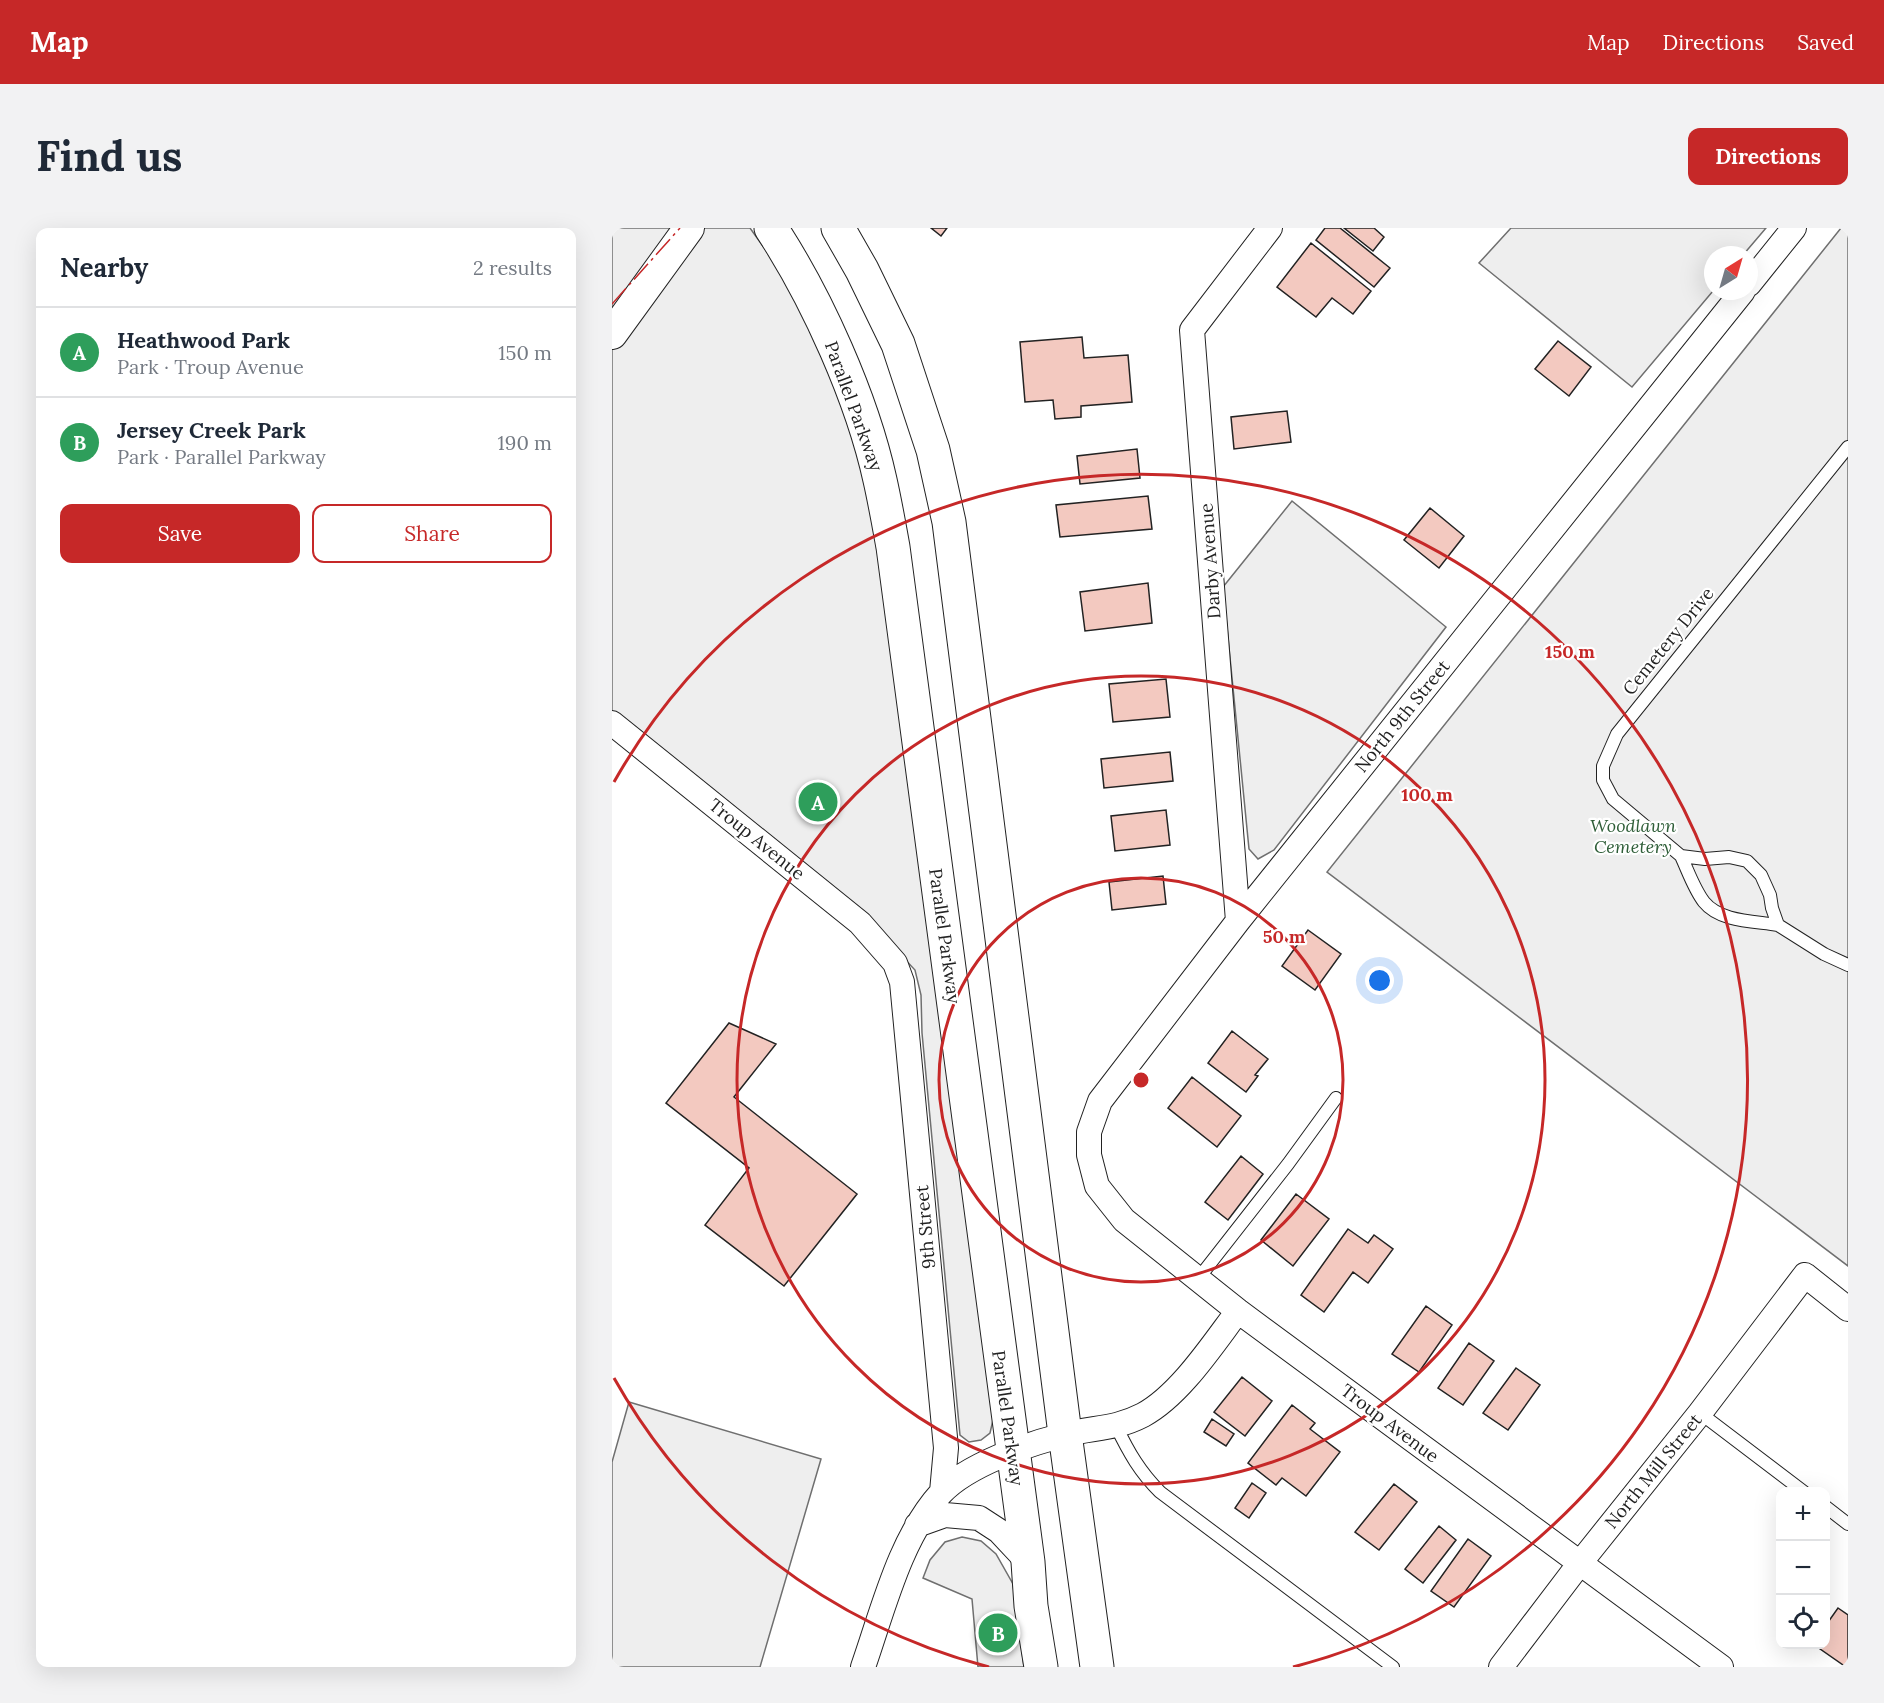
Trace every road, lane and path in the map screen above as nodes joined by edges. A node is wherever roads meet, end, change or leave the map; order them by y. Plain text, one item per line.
1 (689, 228) edge
2 (771, 228) edge
3 (838, 228) edge
4 (1270, 228) edge
5 (1794, 228) edge
6 (1758, 273) edge
7 (1736, 300) edge
8 (612, 334) edge
9 (1848, 447) edge
10 (612, 723) edge
11 (1681, 856) junction
12 (1238, 921) junction
13 (1778, 925) junction
14 (895, 963) joint
15 (1848, 965) edge
16 (1336, 1098) dead end
17 (1089, 1155) joint
18 (1198, 1279) junction
19 (1848, 1309) edge
20 (1238, 1311) junction
21 (1700, 1413) junction
22 (1116, 1426) junction
23 (1065, 1434) junction
24 (1013, 1451) junction
25 (1799, 1487) edge
26 (942, 1492) junction
27 (1830, 1510) edge
28 (1848, 1524) edge
29 (917, 1525) junction
30 (1028, 1562) junction
31 (1580, 1563) junction
32 (863, 1667) edge
33 (1041, 1667) edge
34 (1098, 1667) edge
35 (1393, 1667) edge
36 (1501, 1667) edge
37 (1721, 1667) edge

1 - 8 street
2 - 24 main road, Parallel Parkway
3 - 23 main road
4 - 12 street, Darby Avenue
5 - 6 street
7 - 12 street, North 9th Street
9 - 11 lane, Cemetery Drive
10 - 14 street, Troup Avenue
11 - 13 lane, Cemetery Drive
11 - 13 lane
12 - 17 street, North 9th Street
13 - 15 lane, Cemetery Drive
14 - 26 street, 9th Street
16 - 18 lane
17 - 18 street, Troup Avenue
18 - 20 street, Troup Avenue
19 - 21 street, North Mill Street
20 - 22 street
20 - 31 street, Troup Avenue
21 - 25 lane
21 - 31 street, North Mill Street
22 - 23 street
22 - 35 lane
23 - 24 street
23 - 34 main road
24 - 26 street
24 - 30 main road, Parallel Parkway
26 - 29 street
27 - 28 lane
29 - 30 street
29 - 32 street
30 - 33 main road, Parallel Parkway
31 - 36 street, North Mill Street
31 - 37 street, Troup Avenue

